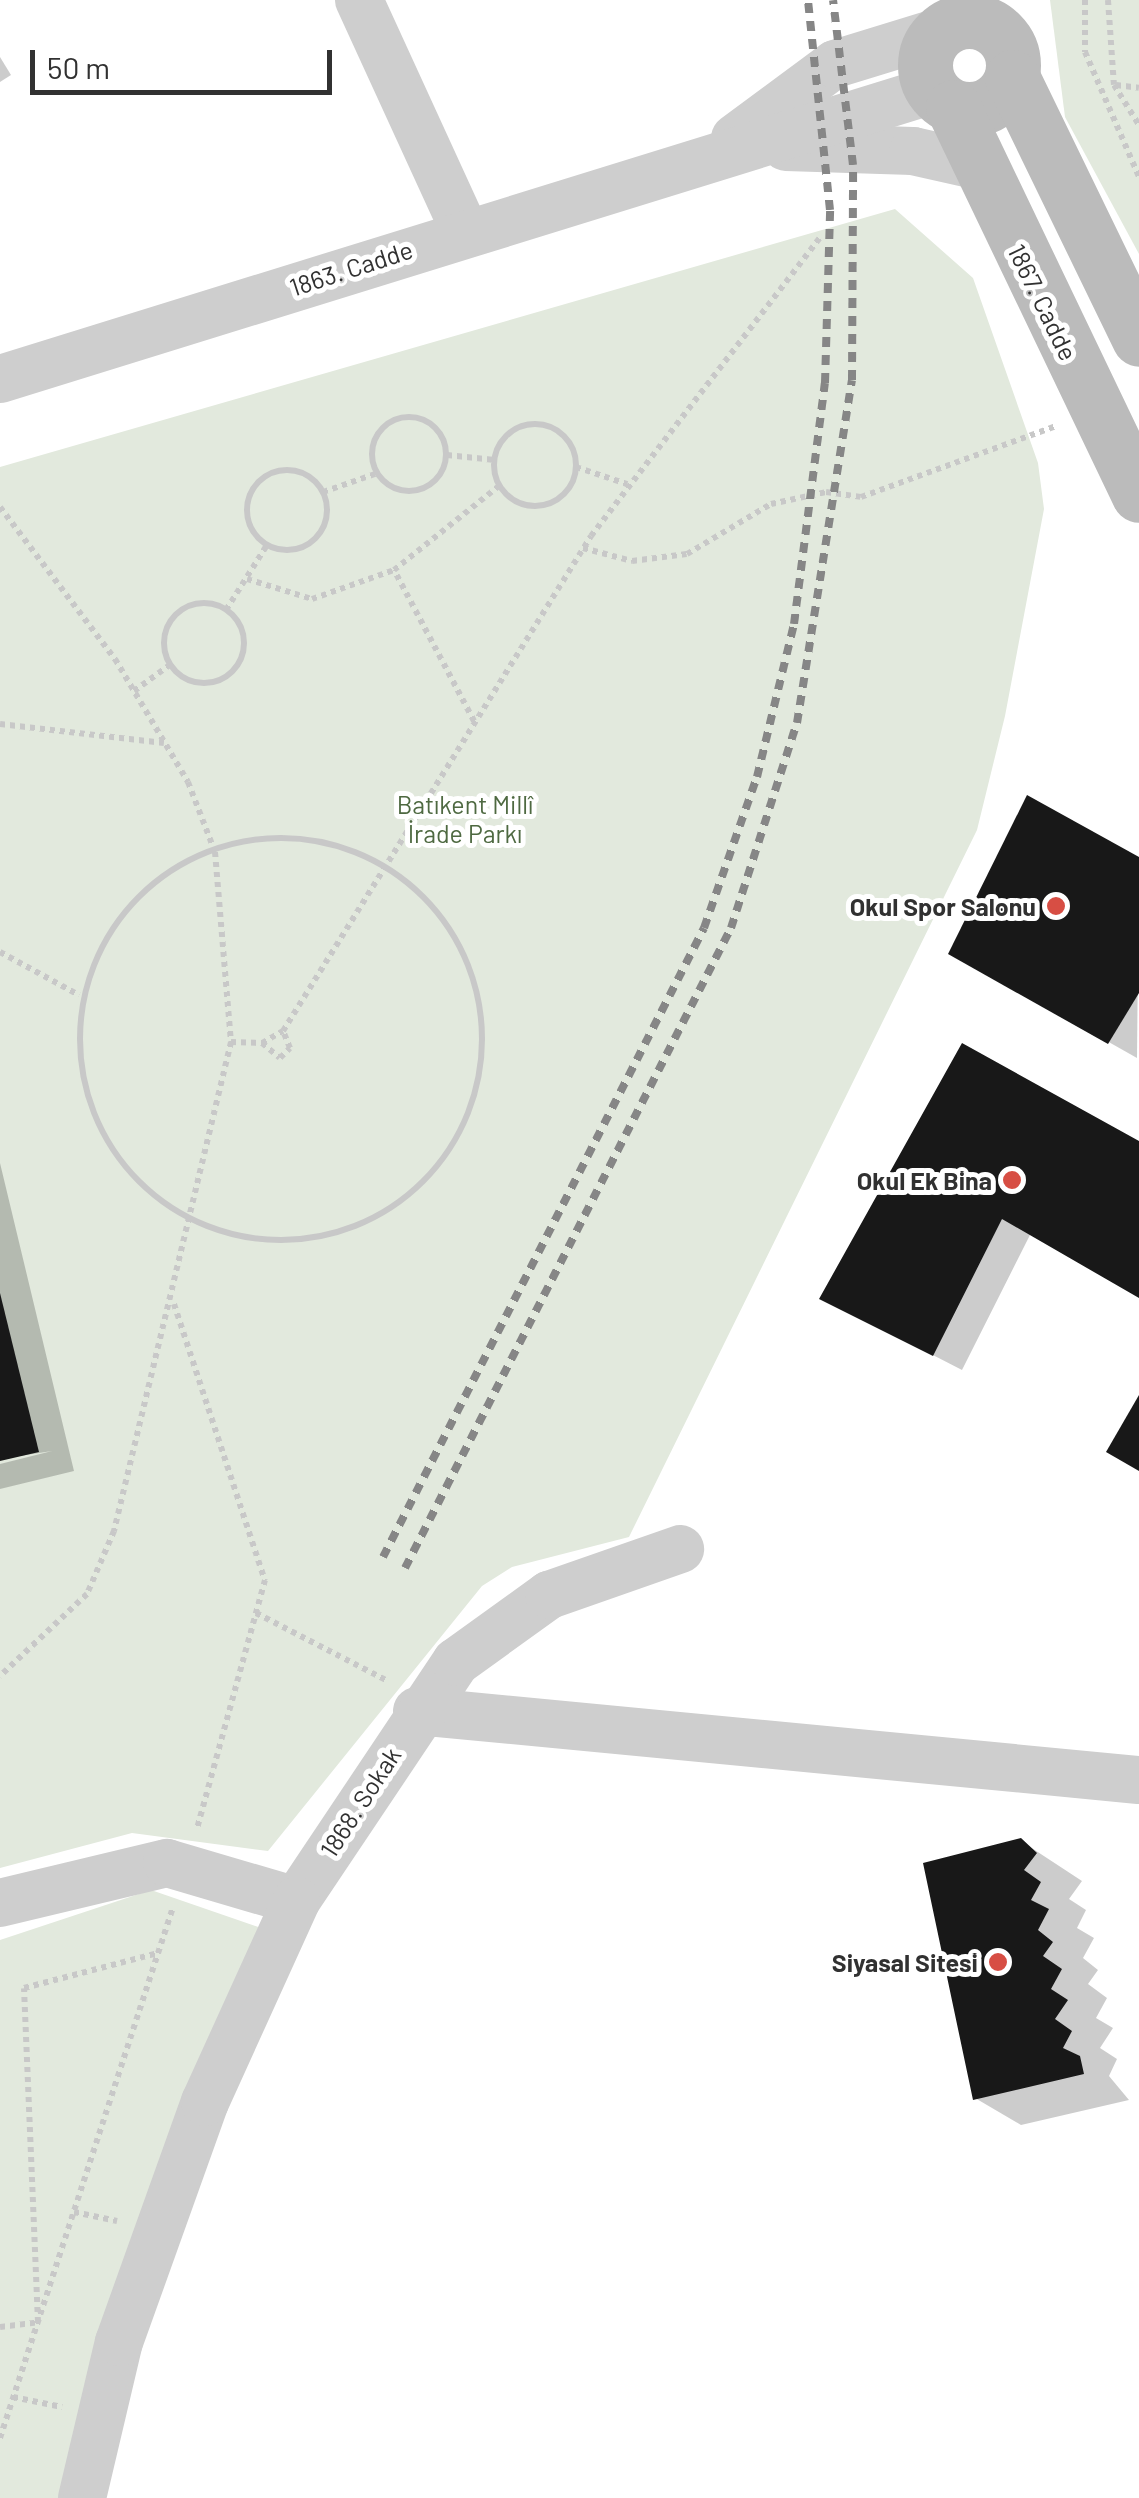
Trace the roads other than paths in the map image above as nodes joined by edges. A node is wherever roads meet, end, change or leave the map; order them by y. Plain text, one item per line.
1 (359, 0) edge
2 (949, 19) edge
3 (1007, 38) edge
4 (943, 99) junction
5 (704, 160) junction
6 (975, 165) junction
7 (465, 232) junction
8 (1139, 340) edge
9 (0, 379) edge
10 (1139, 495) edge
11 (680, 1550) dead end
12 (422, 1706) junction
13 (1139, 1780) edge
14 (296, 1901) junction
15 (0, 1903) edge
16 (82, 2498) edge

1 - 7 street
2 - 3 street
2 - 4 street
2 - 5 street
3 - 4 street
3 - 8 street
4 - 5 street
4 - 6 street, 1867. Cadde
5 - 6 street
5 - 7 street, 1863. Cadde
6 - 10 street, 1867. Cadde
7 - 9 street, 1863. Cadde
11 - 12 street, 1868. Sokak
12 - 13 street
12 - 14 street, 1868. Sokak
14 - 15 street
14 - 16 street, 1868. Sokak

